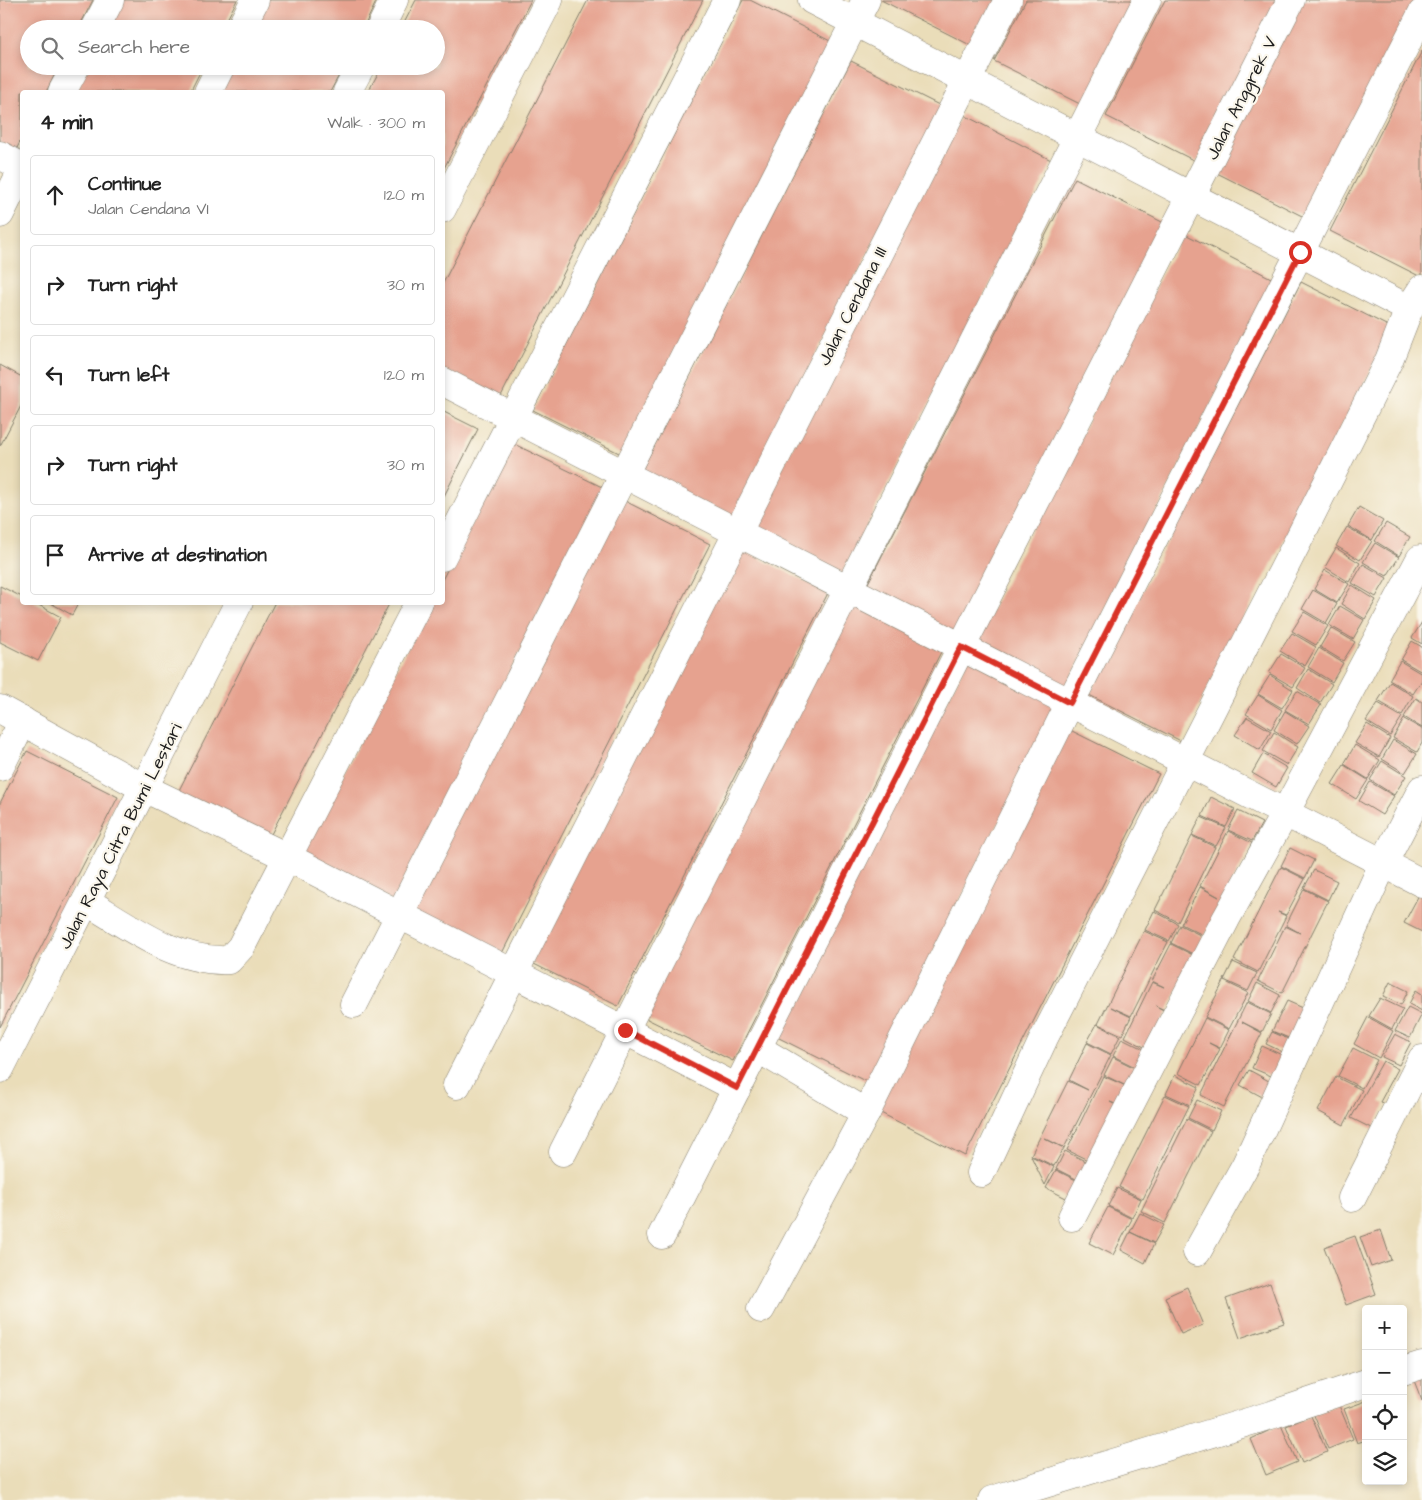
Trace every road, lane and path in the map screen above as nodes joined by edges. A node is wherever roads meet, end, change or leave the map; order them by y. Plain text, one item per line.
1 (110, 0) edge
2 (255, 0) edge
3 (394, 0) edge
4 (549, 0) edge
5 (727, 0) edge
6 (812, 0) edge
7 (1008, 0) edge
8 (1147, 0) edge
9 (1291, 0) edge
10 (860, 11) edge
11 (1422, 13) edge
12 (100, 20) edge
13 (245, 20) edge
14 (384, 20) edge
15 (71, 75) edge
16 (216, 75) edge
17 (356, 75) edge
18 (967, 80) junction
19 (63, 90) edge
20 (209, 90) edge
21 (348, 90) edge
22 (1077, 137) junction
23 (0, 155) edge
24 (20, 167) edge
25 (20, 172) edge
26 (1191, 196) junction
27 (445, 203) edge
28 (0, 214) edge
29 (1300, 252) junction
30 (1419, 295) edge
31 (445, 383) edge
32 (514, 418) junction
33 (624, 474) junction
34 (738, 532) junction
35 (445, 551) edge
36 (1420, 558) dead end
37 (848, 590) junction
38 (237, 605) edge
39 (417, 605) edge
40 (961, 647) junction
41 (1070, 703) junction
42 (12, 715) edge
43 (1186, 762) junction
44 (0, 767) edge
45 (144, 788) junction
46 (1422, 789) edge
47 (1285, 813) junction
48 (289, 858) junction
49 (1383, 864) junction
50 (1422, 883) edge
51 (86, 901) junction
52 (399, 914) junction
53 (514, 973) junction
54 (354, 1004) dead end
55 (625, 1030) junction
56 (758, 1048) junction
57 (1422, 1059) edge
58 (0, 1069) edge
59 (457, 1085) dead end
60 (737, 1088) junction
61 (866, 1113) junction
62 (563, 1152) dead end
63 (981, 1173) dead end
64 (1352, 1198) dead end
65 (1072, 1217) dead end
66 (662, 1235) dead end
67 (1197, 1252) dead end
68 (761, 1309) dead end
69 (1422, 1365) edge
70 (1407, 1370) edge
71 (1362, 1385) edge
72 (992, 1500) edge

1 - 12 street
2 - 13 street
3 - 14 street
4 - 27 street
5 - 32 street
6 - 10 street
7 - 18 street, Jalan Cendana III
8 - 22 street
9 - 26 street, Jalan Anggrek V
10 - 18 street
10 - 33 street
11 - 29 street
15 - 19 street
16 - 20 street
17 - 21 street
18 - 22 street
18 - 34 street, Jalan Cendana III
22 - 26 street
22 - 37 street
23 - 24 street
25 - 28 street
26 - 29 street
26 - 40 street, Jalan Anggrek V
29 - 30 street
29 - 41 street
30 - 43 street
31 - 32 street
32 - 33 street
32 - 35 street
33 - 34 street
33 - 52 street
34 - 37 street
34 - 53 street, Jalan Cendana III
36 - 47 street
37 - 40 street
37 - 55 street
38 - 45 street, Jalan Raya Citra Bumi Lestari
39 - 48 street
40 - 41 street
40 - 56 street, Jalan Anggrek V
41 - 43 street
41 - 61 street
42 - 44 street
42 - 45 street
43 - 47 street
43 - 63 street
45 - 48 street
45 - 51 street, Jalan Raya Citra Bumi Lestari
46 - 49 street
47 - 49 street
47 - 65 street
48 - 51 street
48 - 52 street
49 - 50 street
49 - 67 street
51 - 58 street, Jalan Raya Citra Bumi Lestari
52 - 53 street
52 - 54 street
53 - 55 street
53 - 59 street, Jalan Cendana III
55 - 60 street
55 - 62 street
56 - 60 street, Jalan Anggrek V
56 - 61 street
57 - 64 street
60 - 66 street, Jalan Anggrek V
61 - 68 street
69 - 70 street
71 - 72 street

